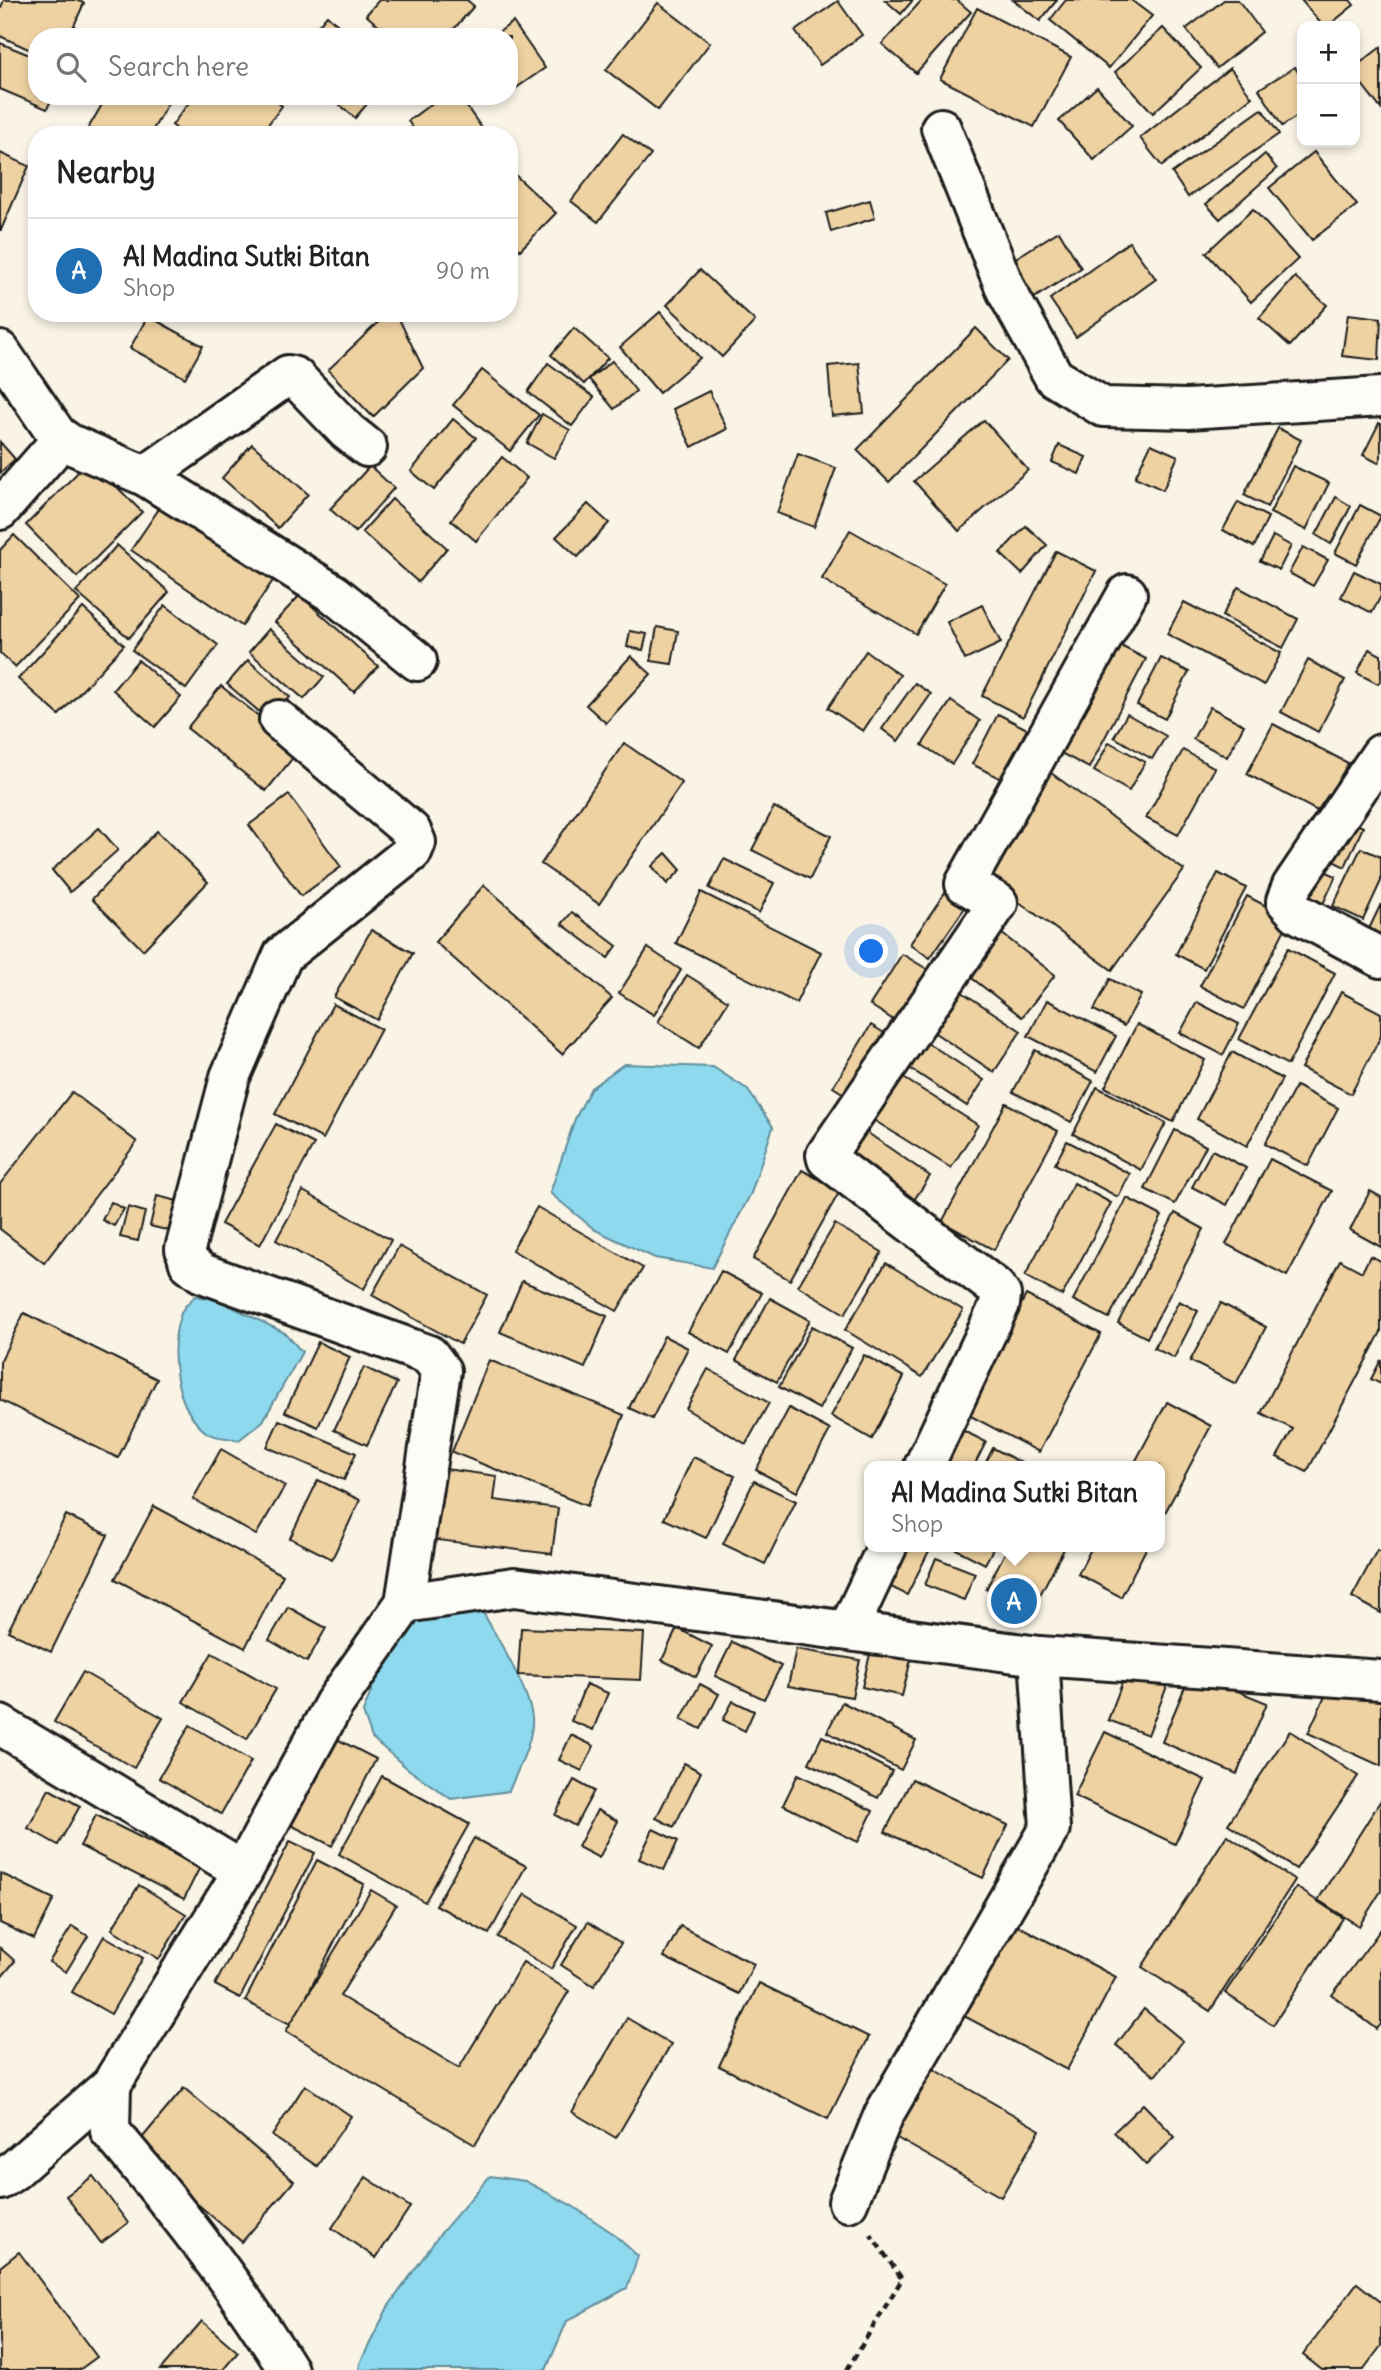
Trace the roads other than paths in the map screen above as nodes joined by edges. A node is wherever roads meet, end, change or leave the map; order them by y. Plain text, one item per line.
1 (942, 128) dead end
2 (0, 351) edge
3 (1381, 397) edge
4 (62, 439) junction
5 (366, 447) dead end
6 (145, 476) junction
7 (0, 510) edge
8 (1127, 594) dead end
9 (417, 661) dead end
10 (279, 720) dead end
11 (1381, 754) edge
12 (1381, 958) edge
13 (926, 1461) edge
14 (885, 1552) edge
15 (405, 1603) junction
16 (848, 1630) junction
17 (1039, 1656) junction
18 (1381, 1680) edge
19 (0, 1725) edge
20 (243, 1871) junction
21 (111, 2085) junction
22 (0, 2180) edge
23 (848, 2202) road end
24 (288, 2370) edge

1 - 3 street
2 - 4 street
4 - 6 street
4 - 7 street
5 - 6 street
6 - 9 street
8 - 13 street
10 - 15 street
11 - 12 street
14 - 16 street
15 - 16 street
15 - 20 street
16 - 17 street
17 - 18 street
17 - 23 street
19 - 20 street
20 - 21 street
21 - 22 street
21 - 24 street

